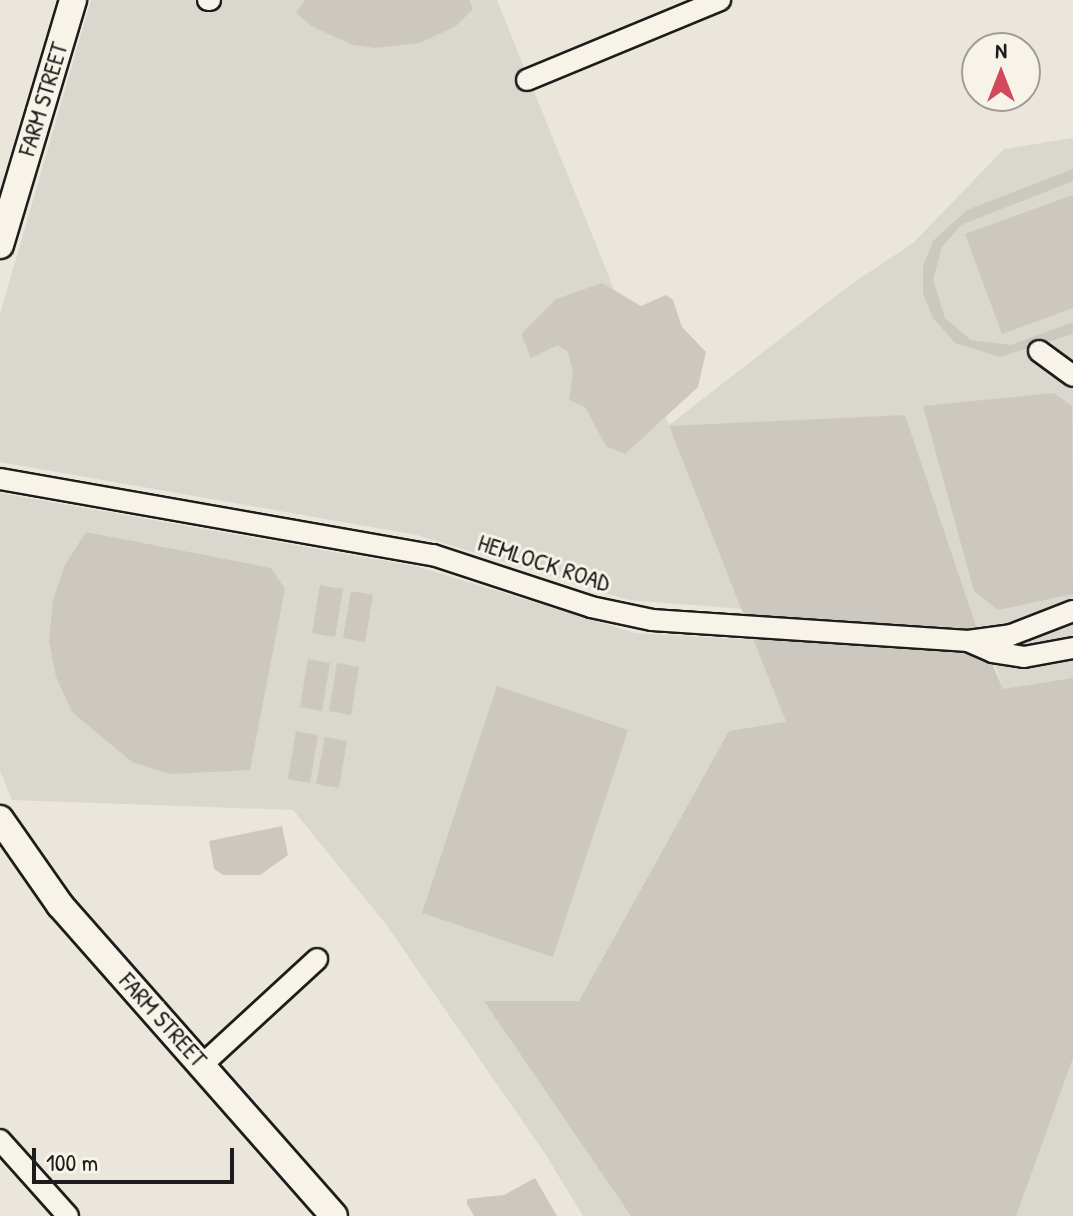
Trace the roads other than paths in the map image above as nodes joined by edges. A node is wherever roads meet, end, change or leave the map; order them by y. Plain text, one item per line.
1 (73, 0) edge
2 (720, 0) edge
3 (527, 80) dead end
4 (0, 245) edge
5 (1039, 351) dead end
6 (1073, 376) edge
7 (0, 479) edge
8 (1073, 611) edge
9 (968, 641) junction
10 (1073, 648) edge
11 (0, 819) edge
12 (317, 959) dead end
13 (203, 1064) junction
14 (0, 1140) edge
15 (68, 1216) edge
16 (334, 1216) edge

1 - 4 main road, FARM STREET
2 - 3 street
5 - 6 street
7 - 9 street, HEMLOCK ROAD
8 - 9 street, HEMLOCK ROAD
9 - 10 street
11 - 13 main road, FARM STREET
12 - 13 street
13 - 16 main road, FARM STREET
14 - 15 street

